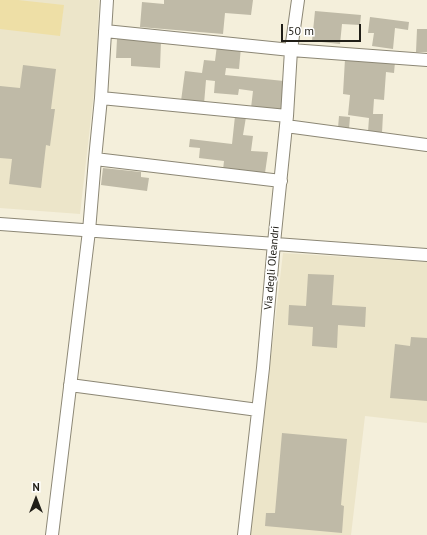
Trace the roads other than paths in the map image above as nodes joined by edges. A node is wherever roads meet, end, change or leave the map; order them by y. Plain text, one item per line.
1 (107, 0) edge
2 (298, 0) edge
3 (105, 31) junction
4 (291, 50) junction
5 (427, 60) edge
6 (101, 98) junction
7 (286, 121) junction
8 (427, 145) edge
9 (95, 159) junction
10 (281, 181) junction
11 (0, 224) edge
12 (89, 231) junction
13 (274, 243) junction
14 (427, 255) edge
15 (70, 385) junction
16 (258, 410) junction
17 (52, 535) edge
18 (244, 535) edge

1 - 3 street
2 - 4 street, Via degli Oleandri
3 - 4 street
3 - 6 street
4 - 5 street
4 - 7 street, Via degli Oleandri
6 - 7 street
6 - 9 street
7 - 8 street
7 - 10 street, Via degli Oleandri
9 - 10 street
9 - 12 street
10 - 13 street, Via degli Oleandri
11 - 12 street
12 - 13 street
12 - 15 street
13 - 14 street
13 - 16 street, Via degli Oleandri
15 - 16 street
15 - 17 street
16 - 18 street, Via degli Oleandri

